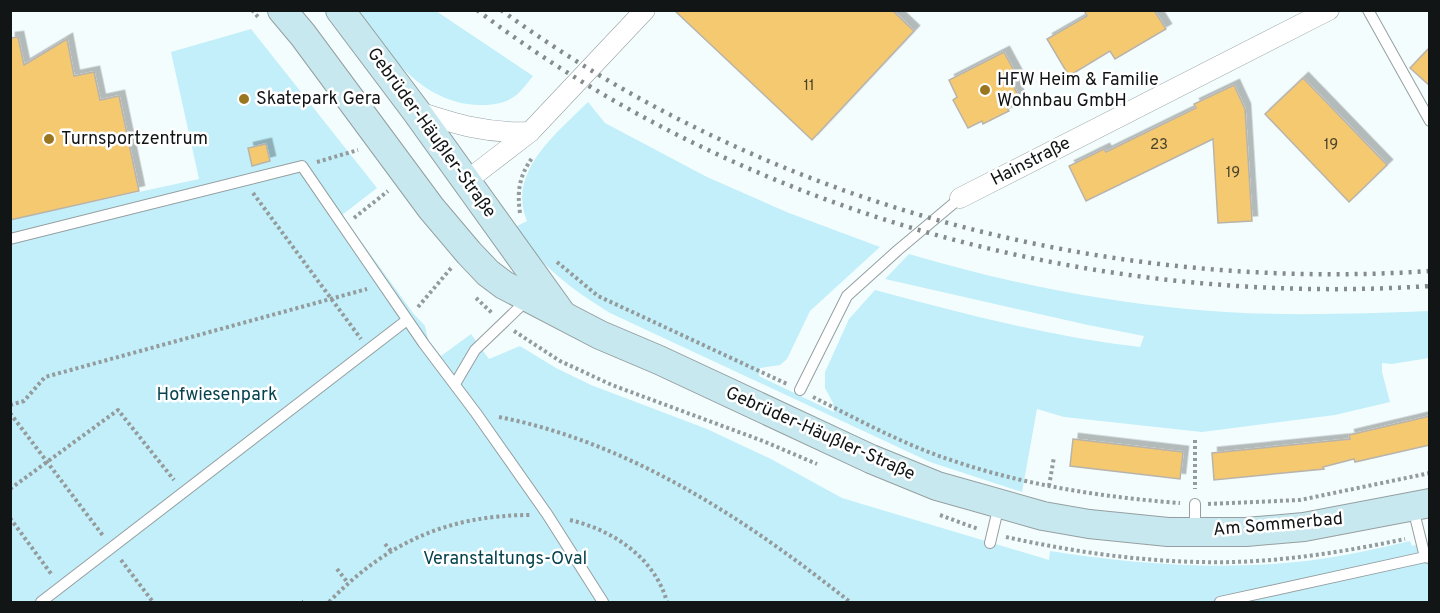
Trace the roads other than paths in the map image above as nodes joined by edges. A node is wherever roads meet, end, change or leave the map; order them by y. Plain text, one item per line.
1 (282, 10) edge
2 (340, 10) edge
3 (645, 10) edge
4 (1329, 10) edge
5 (1368, 10) edge
6 (416, 111) junction
7 (1430, 121) edge
8 (530, 132) junction
9 (465, 182) junction
10 (960, 198) joint
11 (431, 208) junction
12 (10, 239) edge
13 (528, 299) junction
14 (563, 315) junction
15 (407, 320) junction
16 (455, 384) junction
17 (800, 390) road end
18 (999, 505) junction
19 (1421, 505) edge
20 (1089, 524) joint
21 (990, 543) dead end
22 (1427, 557) edge
23 (41, 603) edge
24 (603, 603) edge
25 (1220, 603) edge

1 - 11 main road, Gebrüder-Häußler-Straße
2 - 6 main road, Gebrüder-Häußler-Straße
3 - 8 street
4 - 10 street, Hainstraße
5 - 7 lane
6 - 8 street
6 - 9 main road, Gebrüder-Häußler-Straße
8 - 9 street
9 - 11 main road
9 - 14 main road, Gebrüder-Häußler-Straße
10 - 17 lane, Hainstraße
11 - 13 main road, Gebrüder-Häußler-Straße
12 - 15 lane
13 - 14 main road, Gebrüder-Häußler-Straße
13 - 16 lane
14 - 18 main road, Gebrüder-Häußler-Straße
15 - 16 lane
15 - 23 lane
16 - 24 lane
18 - 20 main road, Gebrüder-Häußler-Straße
18 - 21 lane
19 - 20 main road, Am Sommerbad
19 - 22 lane
22 - 25 lane

